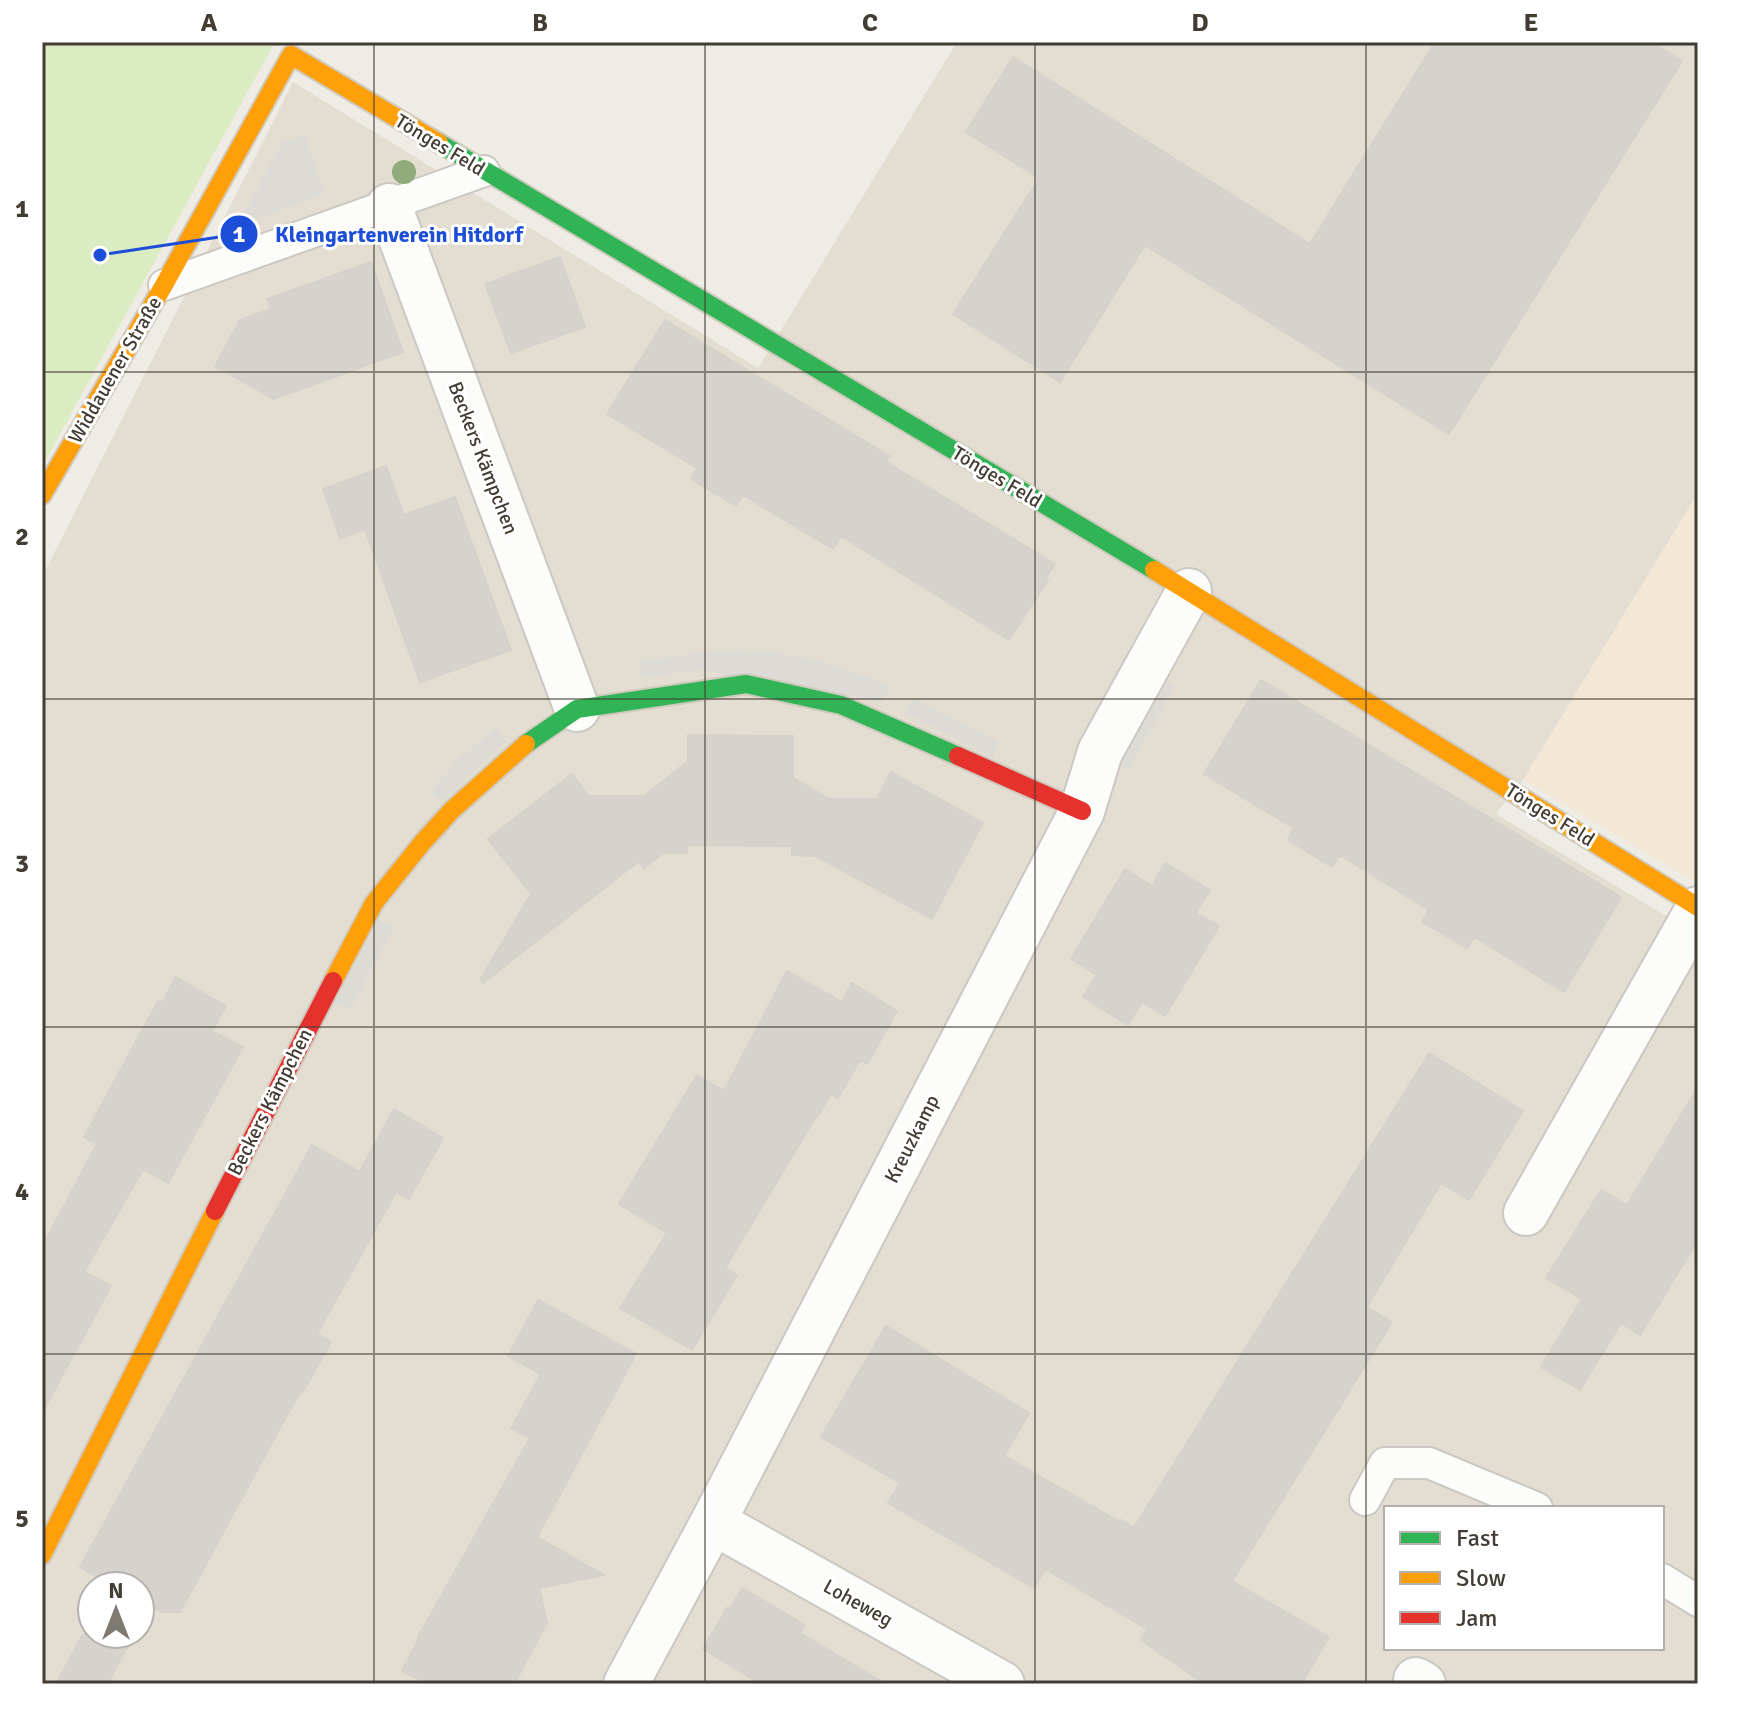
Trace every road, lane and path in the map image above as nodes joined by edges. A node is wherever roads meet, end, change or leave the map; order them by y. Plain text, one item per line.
1 (291, 55) joint
2 (484, 171) junction
3 (389, 206) junction
4 (164, 285) junction
5 (42, 495) edge
6 (1189, 591) junction
7 (577, 709) junction
8 (1082, 811) junction
9 (1698, 908) edge
10 (1526, 1213) dead end
11 (1365, 1500) dead end
12 (1532, 1506) edge
13 (713, 1522) junction
14 (42, 1555) edge
15 (1664, 1580) edge
16 (1698, 1601) edge
17 (626, 1684) edge
18 (1002, 1684) edge

1 - 2 street, Tönges Feld
1 - 4 street, Widdauener Straße
2 - 3 lane, Widdauener Straße
2 - 6 street, Tönges Feld
3 - 4 lane, Widdauener Straße
3 - 7 street, Beckers Kämpchen
4 - 5 street, Widdauener Straße
6 - 8 street, Kreuzkamp
6 - 9 street, Tönges Feld
7 - 8 street, Beckers Kämpchen
7 - 14 street, Beckers Kämpchen
8 - 13 street, Kreuzkamp
9 - 10 street, Tönges Feld
11 - 12 lane
13 - 17 street, Kreuzkamp
13 - 18 street, Loheweg
15 - 16 lane

